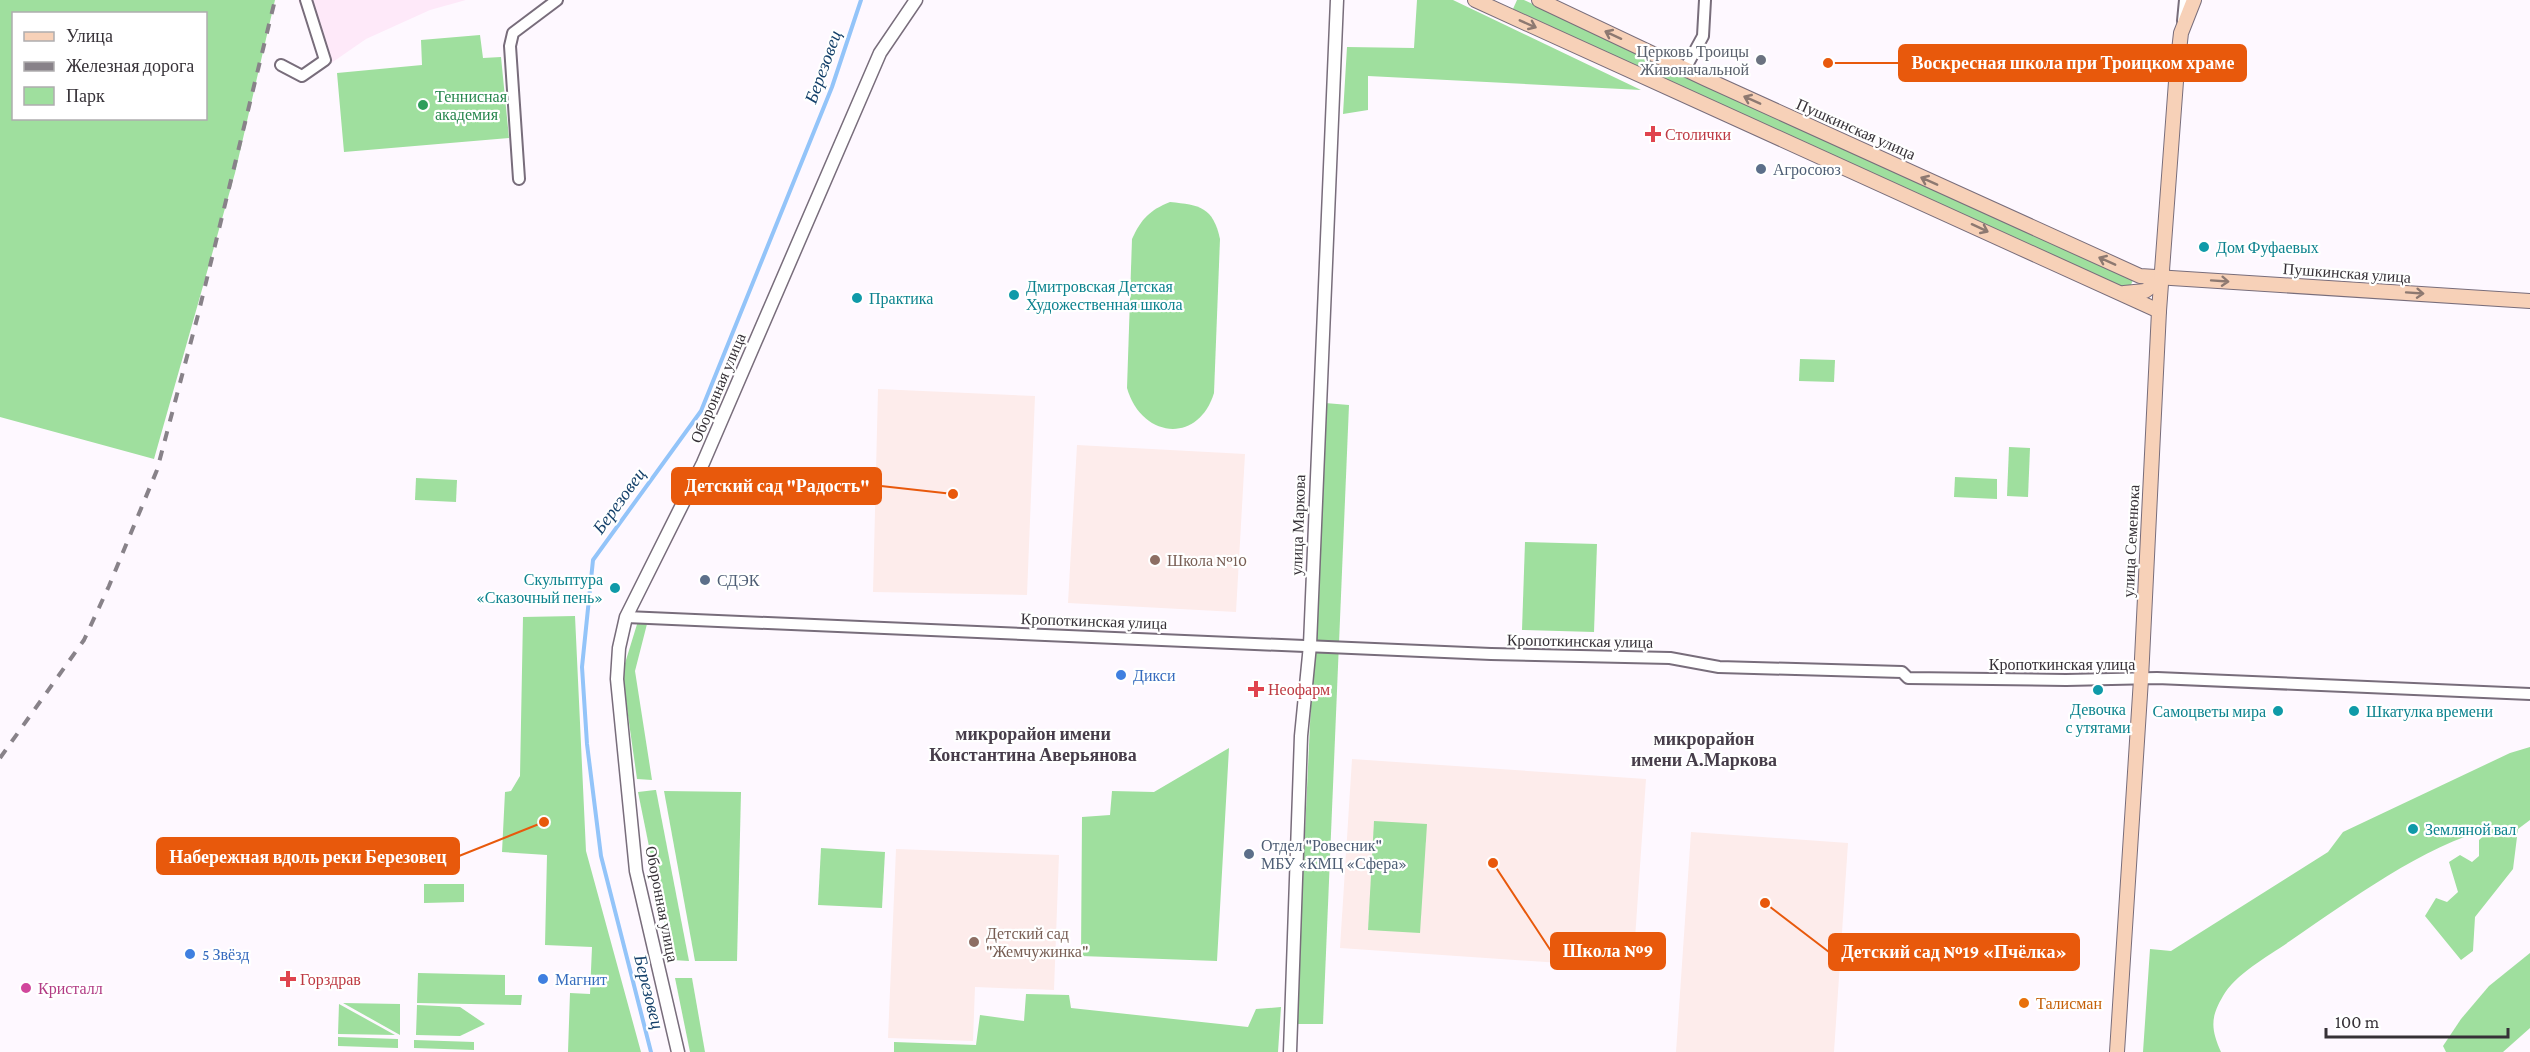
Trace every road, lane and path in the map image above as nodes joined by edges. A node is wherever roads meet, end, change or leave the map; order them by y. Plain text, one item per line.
1 (306, 0) edge
2 (556, 0) edge
3 (916, 0) edge
4 (1337, 0) edge
5 (1475, 0) edge
6 (1539, 0) edge
7 (1705, 0) edge
8 (2185, 0) edge
9 (2193, 0) edge
10 (1505, 6) edge
11 (2181, 33) junction
12 (281, 65) dead end
13 (1684, 69) junction
14 (519, 179) dead end
15 (2162, 279) junction
16 (2122, 293) junction
17 (2530, 300) edge
18 (2159, 311) junction
19 (626, 617) junction
20 (1310, 645) junction
21 (2141, 679) junction
22 (2530, 694) edge
23 (678, 1052) edge
24 (1290, 1052) edge
25 (2117, 1052) edge

1 - 12 street
2 - 14 street
3 - 19 street, Оборонная улица
4 - 20 street, улица Маркова
5 - 10 main road
13 -> 6 main road, Пушкинская улица
7 - 13 street
8 - 11 street, улица Семенюка
9 - 11 main road, улица Семенюка
10 -> 16 main road
11 - 15 main road, улица Семенюка
15 -> 13 main road, Пушкинская улица
15 - 16 main road, Пушкинская улица
15 -> 17 main road, Пушкинская улица
15 - 18 main road, улица Семенюка
16 - 18 main road
18 - 21 main road, улица Семенюка
19 - 20 street, Кропоткинская улица
19 - 23 street, Оборонная улица
20 - 21 street, Кропоткинская улица
20 - 24 street, улица Маркова
21 - 22 street, Кропоткинская улица
21 - 25 main road, улица Семенюка

